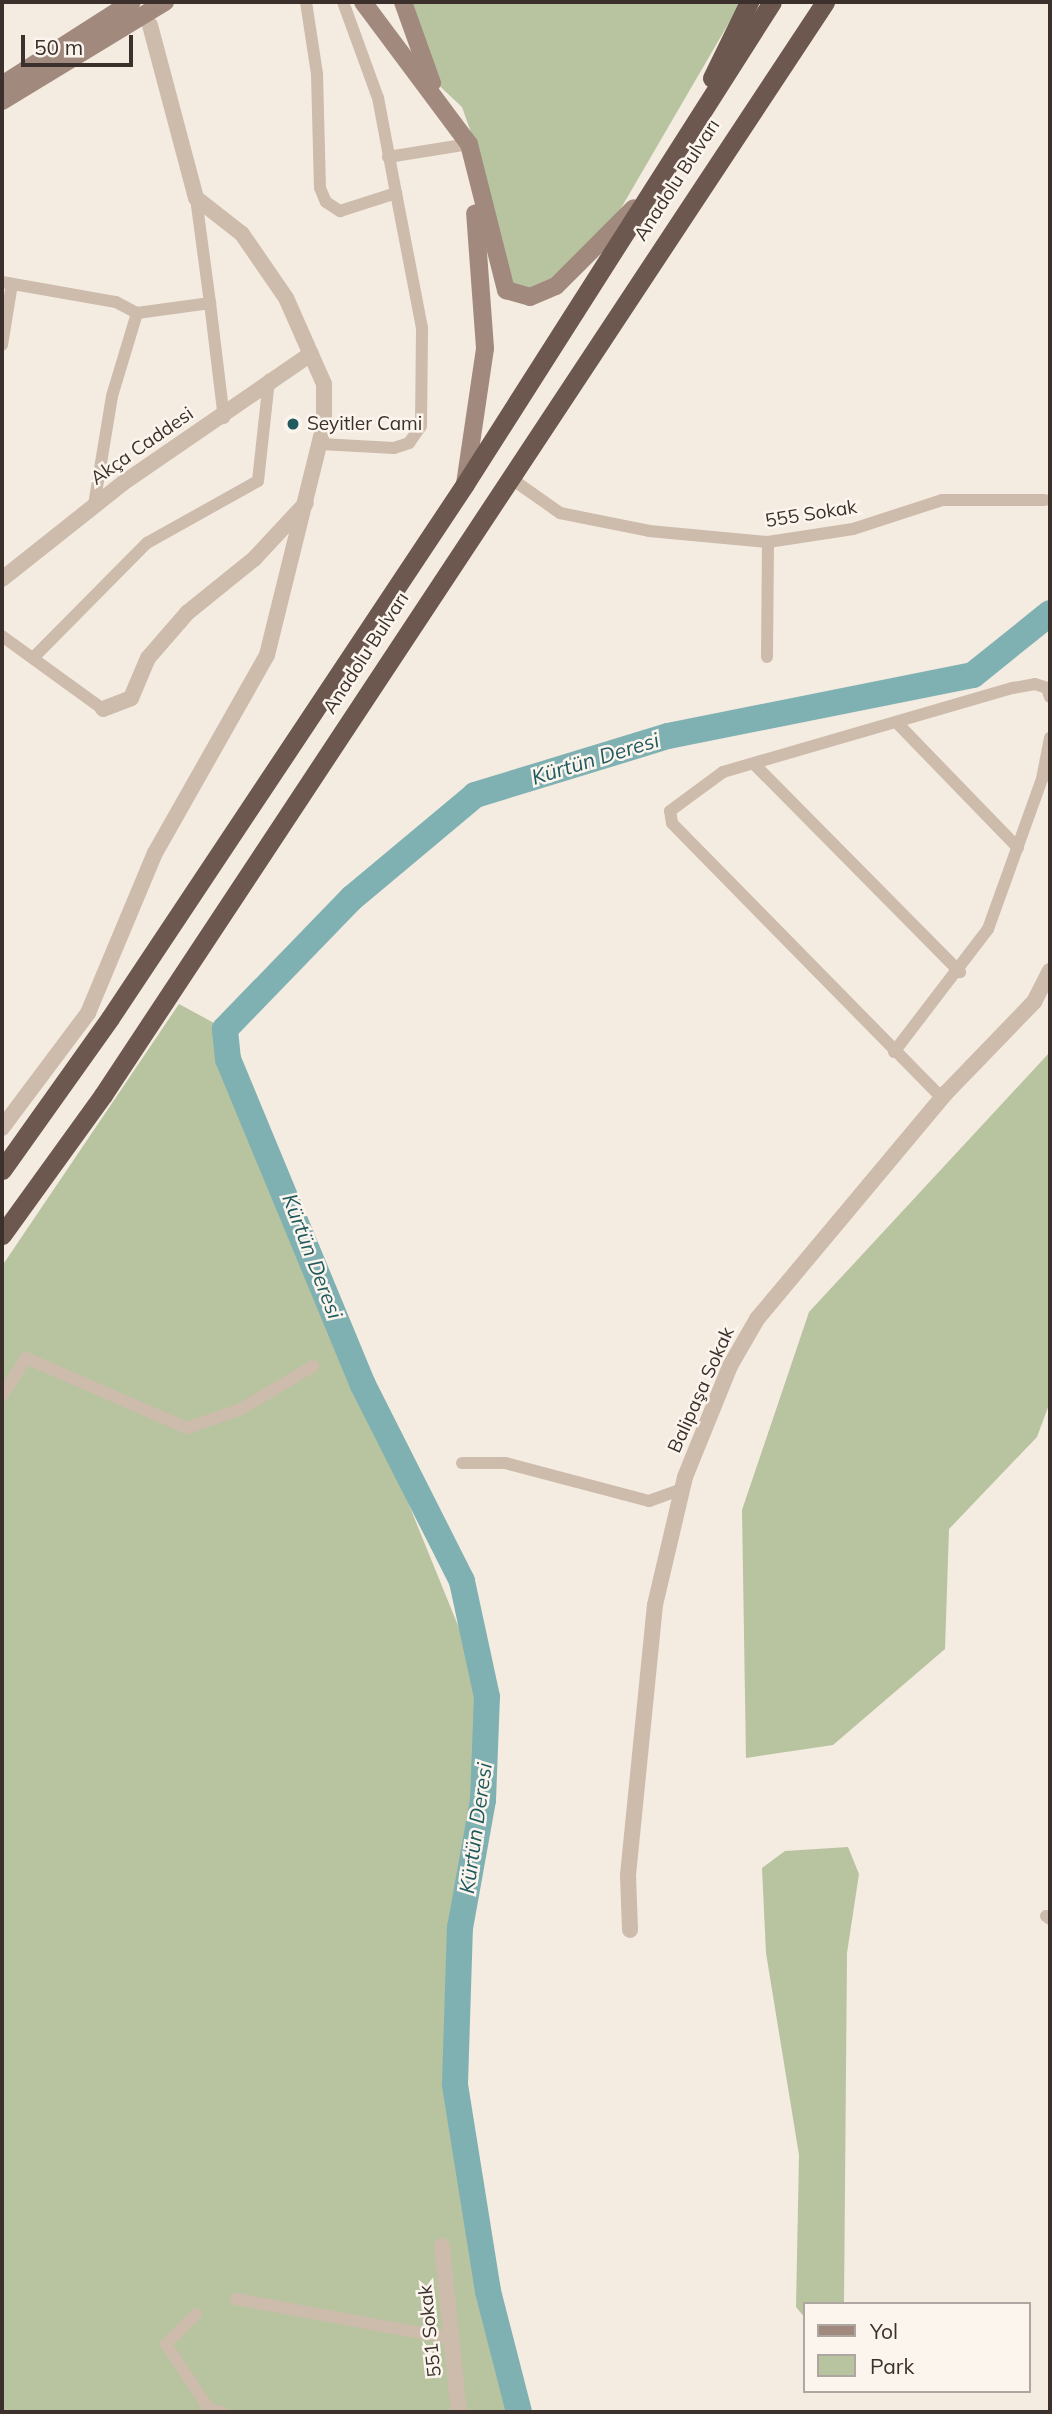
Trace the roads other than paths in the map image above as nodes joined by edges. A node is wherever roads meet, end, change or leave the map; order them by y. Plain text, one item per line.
1 (132, 2) edge
2 (164, 2) edge
3 (306, 2) edge
4 (343, 2) edge
5 (363, 2) edge
6 (403, 2) edge
7 (750, 2) edge
8 (772, 2) edge
9 (810, 2) edge
10 (825, 2) edge
11 (150, 25) dead end
12 (2, 85) edge
13 (761, 92) junction
14 (436, 93) junction
15 (2, 101) edge
16 (699, 111) junction
17 (470, 144) junction
18 (388, 157) junction
19 (396, 194) junction
20 (646, 195) junction
21 (196, 198) junction
22 (7, 283) edge
23 (210, 303) junction
24 (137, 313) junction
25 (2, 345) edge
26 (311, 354) junction
27 (269, 380) junction
28 (224, 418) junction
29 (320, 444) junction
30 (509, 477) junction
31 (465, 484) junction
32 (1045, 500) dead end
33 (308, 501) junction
34 (94, 505) junction
35 (768, 542) junction
36 (2, 579) edge
37 (2, 636) edge
38 (767, 657) dead end
39 (33, 659) junction
40 (1050, 697) edge
41 (103, 709) joint
42 (899, 725) junction
43 (1050, 738) edge
44 (754, 764) junction
45 (1018, 848) junction
46 (1050, 971) edge
47 (960, 972) junction
48 (894, 1052) junction
49 (942, 1098) junction
50 (2, 1128) edge
51 (2, 1170) edge
52 (2, 1235) edge
53 (313, 1366) dead end
54 (2, 1396) edge
55 (462, 1463) dead end
56 (682, 1489) junction
57 (630, 1930) dead end
58 (442, 2246) dead end
59 (236, 2299) dead end
60 (195, 2314) dead end
61 (453, 2339) junction
62 (222, 2412) edge
63 (459, 2412) edge

1 - 12 main road
2 - 15 main road
3 - 19 street
4 - 18 street
5 - 14 main road
6 - 14 main road
7 - 16 highway
8 - 16 highway
9 - 13 highway
10 - 13 highway
11 - 21 street
13 - 30 highway, Anadolu Bulvarı
14 - 17 main road
16 - 20 highway, Anadolu Bulvarı
17 - 18 street
17 - 20 main road
17 - 31 main road
18 - 19 street
19 - 29 street
20 - 31 highway, Anadolu Bulvarı
21 - 23 street
21 - 26 street
22 - 24 street
22 - 25 street
23 - 24 street
23 - 28 street
24 - 34 street
26 - 27 street, Akça Caddesi
26 - 29 street
27 - 28 street, Akça Caddesi
27 - 39 street
28 - 34 street, Akça Caddesi
29 - 33 street
30 - 35 street, 555 Sokak
30 - 52 highway, Anadolu Bulvarı
31 - 51 highway, Anadolu Bulvarı
32 - 35 street, 555 Sokak
33 - 41 street
33 - 50 street
34 - 36 street, Akça Caddesi
35 - 38 street
37 - 39 street
39 - 41 street
40 - 42 street
42 - 44 street
42 - 45 street
43 - 45 street
44 - 47 street
44 - 48 street
45 - 47 street
46 - 49 street, Balipaşa Sokak
47 - 48 street
48 - 49 street
49 - 56 street, Balipaşa Sokak
53 - 54 street
55 - 56 street
56 - 57 street, Balipaşa Sokak
58 - 61 street, 551 Sokak
59 - 61 street
60 - 62 street
61 - 63 street, 551 Sokak

